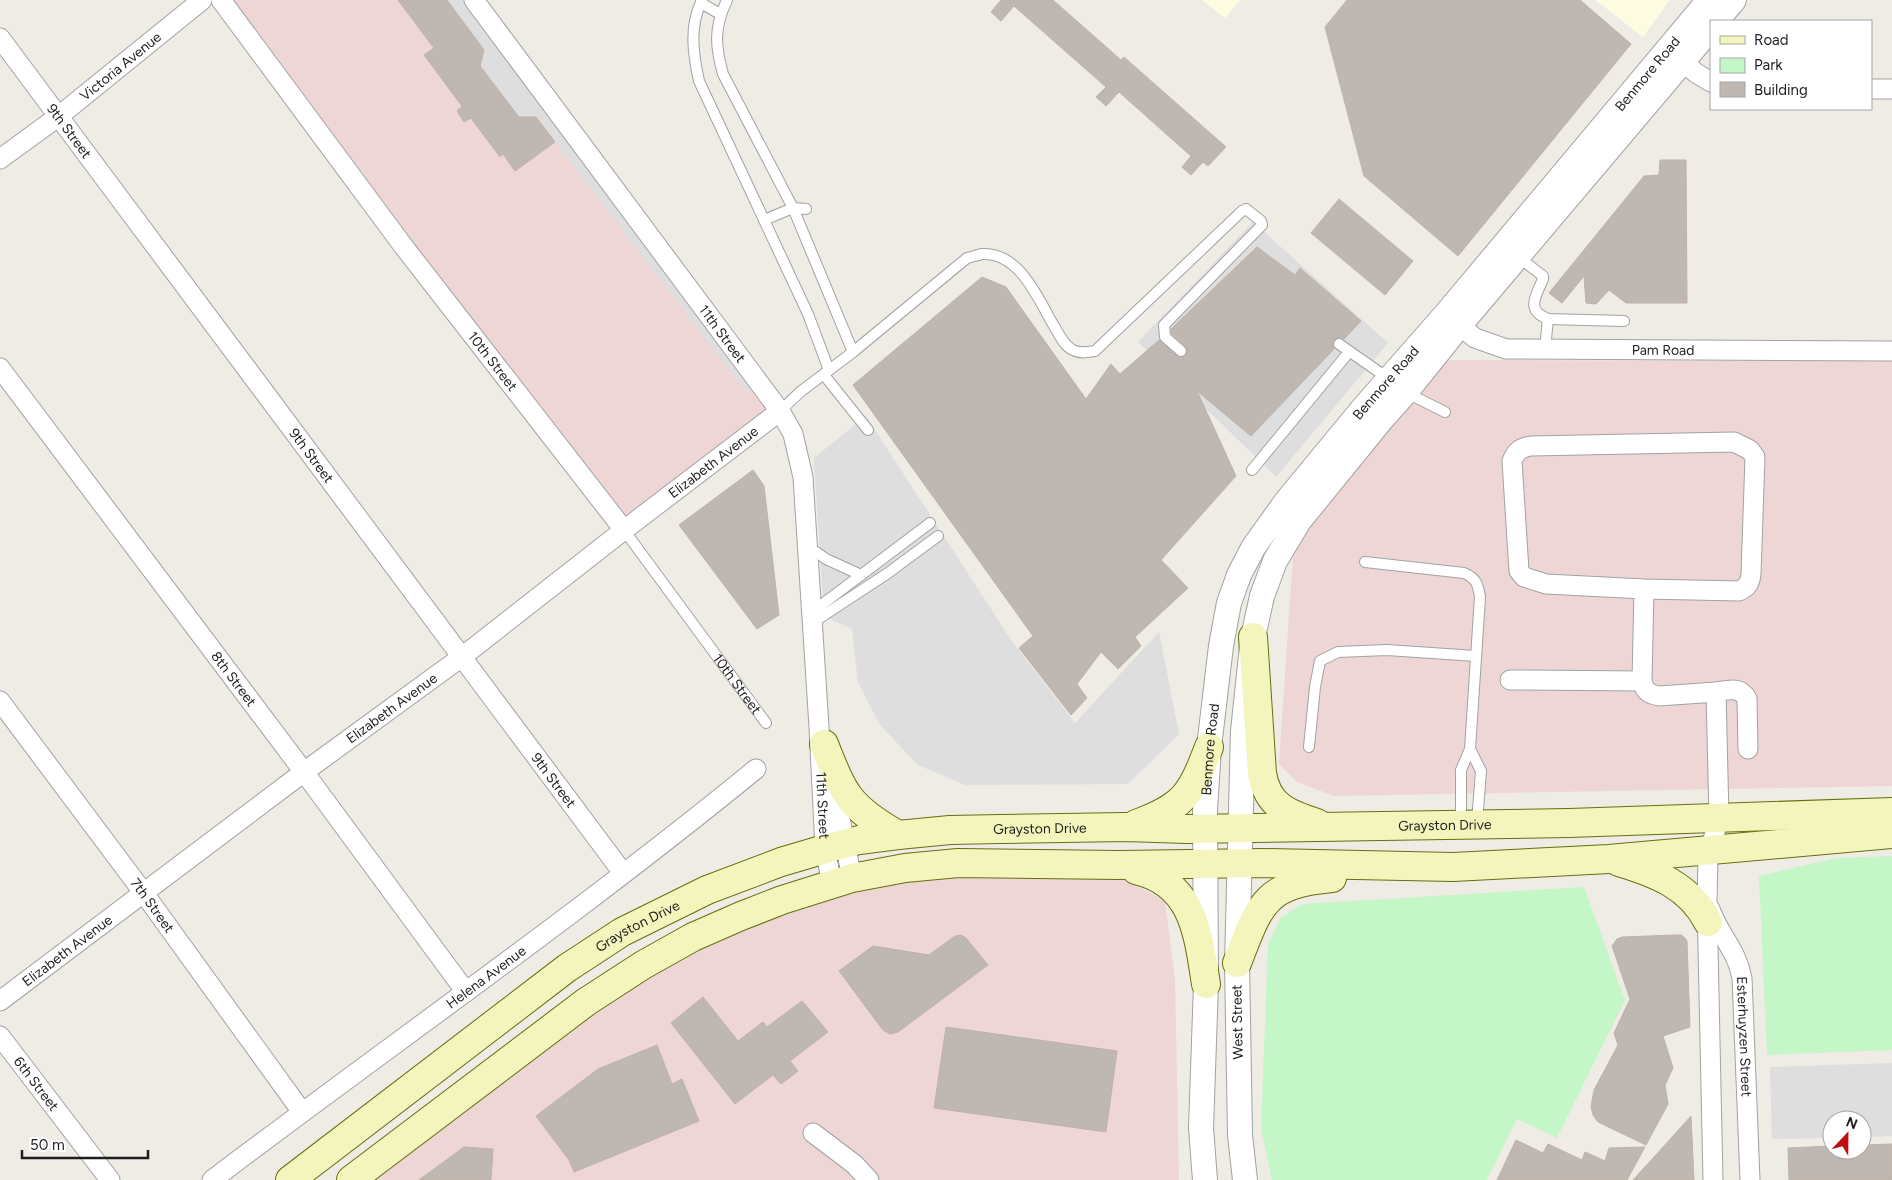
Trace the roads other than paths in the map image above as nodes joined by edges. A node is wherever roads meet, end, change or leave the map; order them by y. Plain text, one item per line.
1 (221, 0) edge
2 (474, 0) edge
3 (726, 0) edge
4 (1708, 0) edge
5 (1734, 0) edge
6 (702, 1) edge
7 (197, 4) edge
8 (720, 14) junction
9 (1717, 20) edge
10 (1710, 29) edge
11 (0, 38) edge
12 (1675, 55) junction
13 (1710, 81) edge
14 (1872, 89) edge
15 (1892, 89) edge
16 (59, 116) junction
17 (0, 159) edge
18 (793, 208) junction
19 (806, 209) dead end
20 (764, 220) junction
21 (1518, 257) junction
22 (1548, 319) junction
23 (1453, 320) junction
24 (1624, 321) dead end
25 (1339, 344) dead end
26 (1545, 349) junction
27 (1181, 351) dead end
28 (1892, 351) edge
29 (853, 352) junction
30 (1349, 352) junction
31 (0, 368) edge
32 (826, 372) junction
33 (1398, 386) junction
34 (780, 411) junction
35 (1445, 412) dead end
36 (868, 430) dead end
37 (1252, 470) dead end
38 (930, 523) dead end
39 (624, 530) junction
40 (938, 536) dead end
41 (809, 547) junction
42 (1365, 562) dead end
43 (862, 575) junction
44 (1644, 589) junction
45 (812, 618) junction
46 (1252, 637) junction
47 (463, 656) junction
48 (1476, 656) junction
49 (1510, 680) dead end
50 (1642, 681) junction
51 (1716, 692) junction
52 (0, 701) edge
53 (766, 722) dead end
54 (822, 735) junction
55 (1210, 747) junction
56 (1309, 747) dead end
57 (1470, 749) junction
58 (1748, 750) dead end
59 (756, 769) dead end
60 (304, 772) junction
61 (1892, 812) edge
62 (1720, 818) junction
63 (1469, 825) junction
64 (1125, 827) junction
65 (1332, 827) junction
66 (1206, 829) junction
67 (1240, 829) junction
68 (1892, 834) edge
69 (898, 835) junction
70 (835, 846) junction
71 (1710, 849) junction
72 (1609, 859) junction
73 (1238, 864) junction
74 (1118, 865) junction
75 (1206, 865) junction
76 (1453, 867) junction
77 (624, 873) junction
78 (842, 881) junction
79 (143, 892) junction
80 (1707, 911) junction
81 (1236, 962) junction
82 (1206, 984) junction
83 (466, 992) junction
84 (0, 1001) edge
85 (0, 1036) edge
86 (302, 1112) junction
87 (814, 1133) dead end
88 (110, 1180) edge
89 (212, 1180) edge
90 (290, 1180) edge
91 (351, 1180) edge
92 (869, 1180) edge
93 (1205, 1180) edge
94 (1245, 1180) edge
95 (1713, 1180) edge
96 (1750, 1180) edge

1 - 39 street, 10th Street
2 - 34 street, 11th Street
3 - 8 lane
4 - 12 street, Benmore Road
5 - 9 street
6 - 8 lane
6 - 20 lane
7 - 16 street, Victoria Avenue
8 - 18 lane
10 - 12 street, Benmore Road
11 - 16 street, 9th Street
12 - 13 street
12 - 21 street, Benmore Road
12 - 23 street, Benmore Road
14 - 15 street
16 - 17 street, Victoria Avenue
16 - 47 street, 9th Street
18 - 19 lane
18 - 20 lane
18 - 29 lane
20 - 32 lane
21 - 22 lane
21 - 23 street, Benmore Road
22 - 24 lane
22 - 26 lane
23 - 26 street, Pam Road
23 - 33 street, Benmore Road
25 - 30 lane
26 - 28 street, Pam Road
27 - 29 lane
29 - 32 lane
30 - 33 lane
30 - 37 lane
31 - 60 street, 8th Street
32 - 34 lane
32 - 36 lane
33 - 35 lane
33 - 46 street, Benmore Road
33 - 55 street, Benmore Road
34 - 39 street, Elizabeth Avenue
34 - 41 street, 11th Street
38 - 43 lane
39 - 47 street, Elizabeth Avenue
39 - 53 lane, 10th Street
40 - 45 lane
41 - 43 lane
41 - 45 street, 11th Street
42 - 48 lane
43 - 45 lane
44 - 44 street
44 - 50 street
45 - 54 street, 11th Street
46 - 65 main road
46 - 67 street, Benmore Road
47 - 60 street, Elizabeth Avenue
47 - 77 street, 9th Street
48 - 56 lane
48 - 57 lane
49 - 50 street
50 - 51 street
51 - 58 street
51 - 62 street, Esterhuyzen Street
52 - 79 street, 7th Street
54 - 69 main road
54 - 70 street, 11th Street
55 - 64 main road
55 - 66 street, Benmore Road
57 - 63 lane
57 - 63 lane
59 - 77 street, Helena Avenue
60 - 79 street, Elizabeth Avenue
60 - 83 street, 8th Street
61 - 62 main road, Grayston Drive
62 - 63 main road, Grayston Drive
62 - 71 street, Esterhuyzen Street
63 - 65 main road, Grayston Drive
64 - 66 main road, Grayston Drive
64 - 69 main road, Grayston Drive
65 - 67 main road, Grayston Drive
66 - 67 main road, Grayston Drive
66 - 75 street, Benmore Road
67 - 73 street, Benmore Road
68 - 71 main road
69 - 70 main road, Grayston Drive
70 - 78 street, 11th Street
70 - 90 main road, Grayston Drive
71 - 72 main road
71 - 80 street, Esterhuyzen Street
72 - 76 main road
72 - 80 main road
73 - 75 main road
73 - 76 main road
73 - 81 street, West Street
74 - 75 main road
74 - 78 main road
74 - 82 main road
75 - 82 street
76 - 81 main road
77 - 83 street, Helena Avenue
78 - 91 main road
79 - 84 street, Elizabeth Avenue
79 - 86 street, 7th Street
80 - 95 street, Esterhuyzen Street
80 - 96 street, Esterhuyzen Street
81 - 94 street, West Street
82 - 93 street
83 - 86 street, Helena Avenue
85 - 88 street, 6th Street
86 - 89 street, Helena Avenue
87 - 92 street

